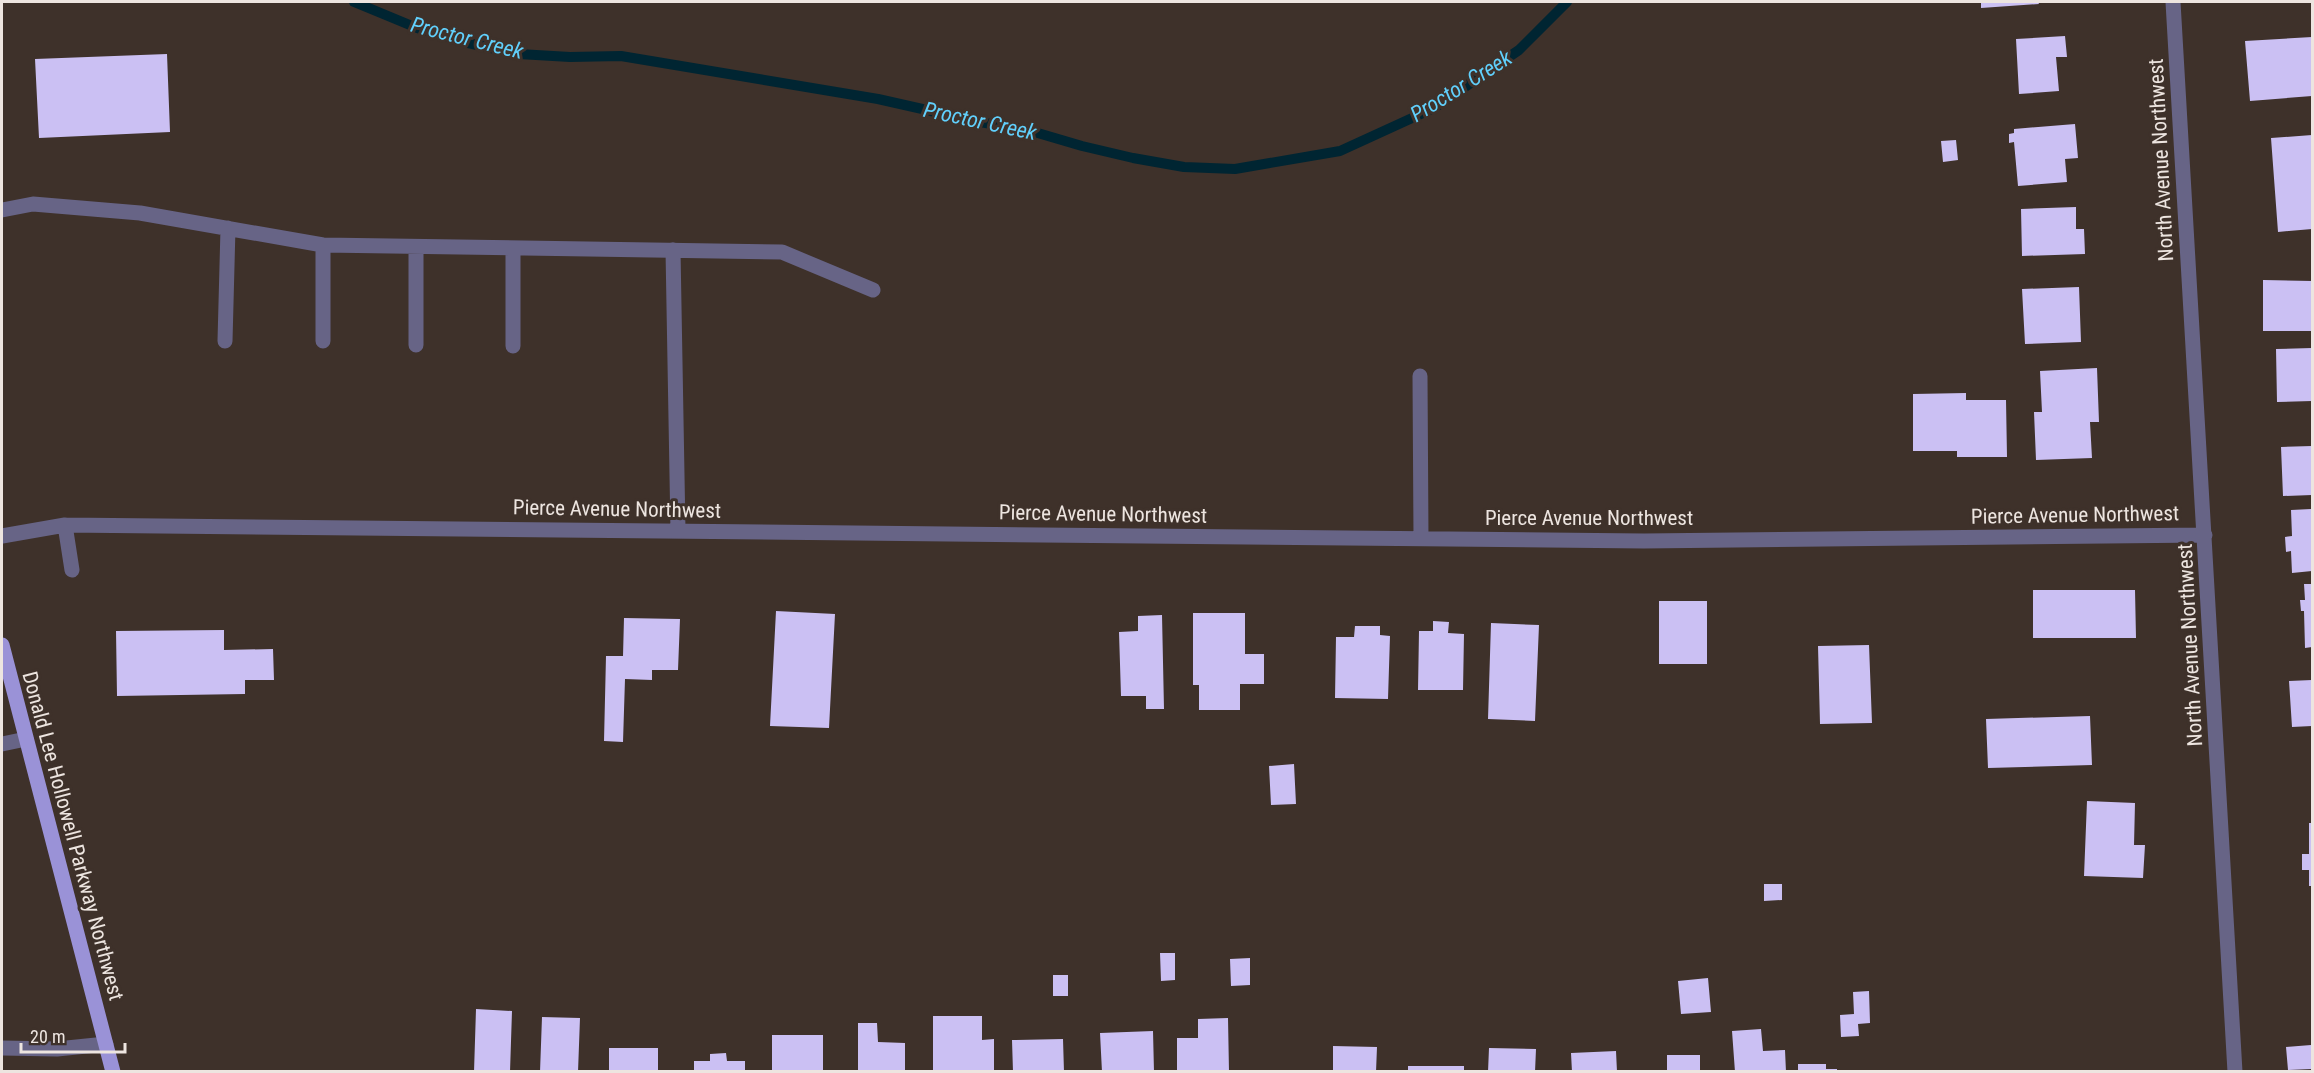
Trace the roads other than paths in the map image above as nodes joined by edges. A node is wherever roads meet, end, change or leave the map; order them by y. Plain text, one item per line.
1 (2173, 2) edge
2 (2, 210) edge
3 (228, 228) junction
4 (323, 245) junction
5 (416, 247) junction
6 (513, 248) junction
7 (673, 250) junction
8 (873, 290) dead end
9 (225, 340) dead end
10 (323, 341) dead end
11 (416, 345) dead end
12 (513, 346) dead end
13 (1420, 376) dead end
14 (65, 525) junction
15 (678, 531) junction
16 (2205, 535) junction
17 (2, 536) edge
18 (1421, 538) junction
19 (72, 570) dead end
20 (2, 645) edge
21 (6, 681) edge
22 (26, 739) junction
23 (2, 744) edge
24 (106, 1044) junction
25 (2, 1048) edge
26 (113, 1071) edge
27 (2235, 1071) edge

1 - 16 street, North Avenue Northwest
2 - 3 street
3 - 4 street
3 - 9 street
4 - 5 street
4 - 10 street
5 - 6 street
5 - 11 street
6 - 7 street
6 - 12 street
7 - 8 street
7 - 15 street
13 - 18 street
14 - 15 street, Pierce Avenue Northwest
14 - 17 street, Pierce Avenue Northwest
14 - 19 street
15 - 18 street, Pierce Avenue Northwest
16 - 18 street, Pierce Avenue Northwest
16 - 27 street, North Avenue Northwest
20 - 21 main road, Donald Lee Hollowell Parkway Northwest
21 - 22 main road, Donald Lee Hollowell Parkway Northwest
22 - 23 street
22 - 24 main road, Donald Lee Hollowell Parkway Northwest
24 - 25 street
24 - 26 main road, Donald Lee Hollowell Parkway Northwest

